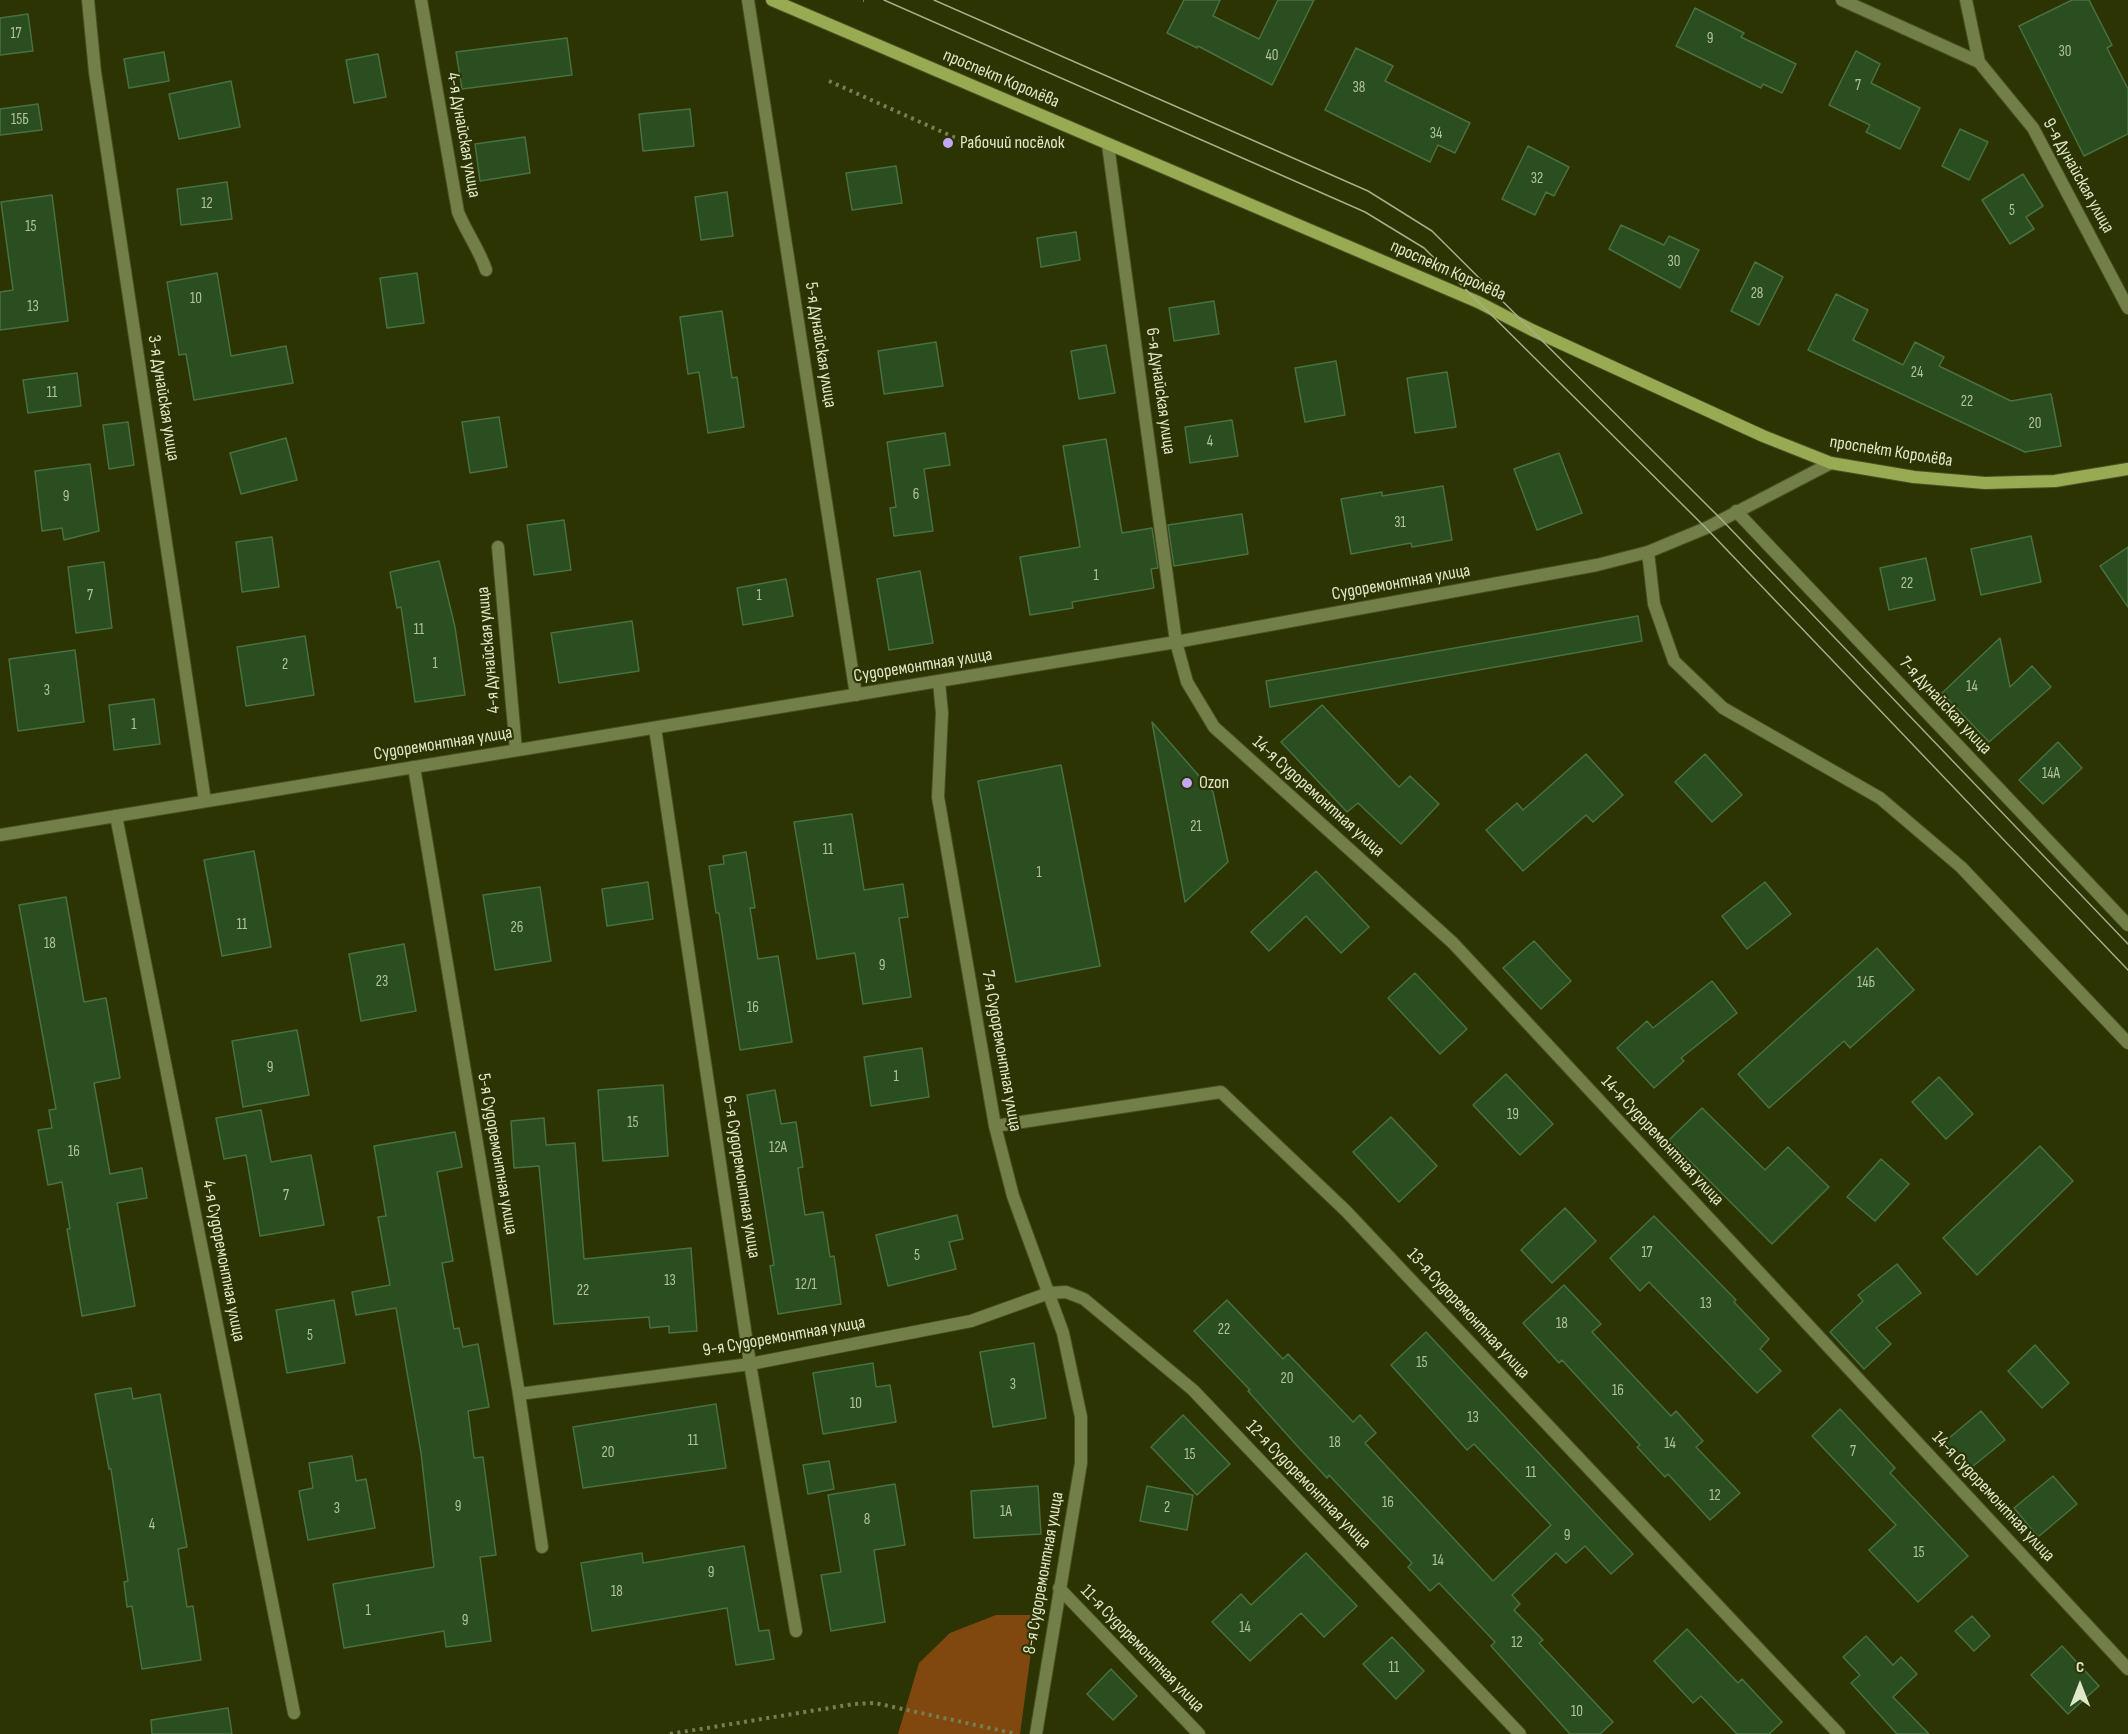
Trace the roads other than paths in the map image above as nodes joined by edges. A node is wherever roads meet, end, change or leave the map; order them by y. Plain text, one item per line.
1 (88, 0) edge
2 (421, 0) edge
3 (748, 0) edge
4 (772, 0) edge
5 (1842, 0) edge
6 (1966, 0) edge
7 (1979, 62) junction
8 (1108, 145) junction
9 (486, 270) dead end
10 (2128, 308) edge
11 (1831, 463) junction
12 (2128, 469) edge
13 (1736, 512) junction
14 (498, 547) dead end
15 (1648, 552) junction
16 (1176, 642) junction
17 (939, 681) junction
18 (856, 695) junction
19 (655, 728) junction
20 (516, 750) junction
21 (414, 767) junction
22 (205, 801) junction
23 (116, 816) junction
24 (0, 835) edge
25 (2128, 925) edge
26 (2128, 1043) edge
27 (995, 1126) junction
28 (1049, 1293) junction
29 (750, 1364) junction
30 (519, 1394) junction
31 (1081, 1417) joint
32 (542, 1547) dead end
33 (1059, 1588) junction
34 (796, 1631) dead end
35 (2128, 1669) edge
36 (294, 1713) dead end
37 (1036, 1734) edge
38 (1198, 1734) edge
39 (1520, 1734) edge
40 (1839, 1734) edge

1 - 22 street, 3-я Дунайская улица
2 - 9 street, 4-я Дунайская улица
3 - 18 street, 5-я Дунайская улица
4 - 8 main road, проспект Королёва
5 - 7 street
6 - 7 street, 9-я Дунайская улица
7 - 10 street, 9-я Дунайская улица
8 - 11 main road, проспект Королёва
8 - 16 street, 6-я Дунайская улица
11 - 12 main road, проспект Королёва
11 - 13 street, Судоремонтная улица
13 - 15 street, Судоремонтная улица
13 - 25 street, 7-я Дунайская улица
14 - 20 street, 4-я Дунайская улица
15 - 16 street, Судоремонтная улица
15 - 26 street
16 - 17 street, Судоремонтная улица
16 - 35 street, 14-я Судоремонтная улица
17 - 18 street, Судоремонтная улица
17 - 27 street, 7-я Судоремонтная улица
18 - 19 street, Судоремонтная улица
19 - 20 street, Судоремонтная улица
19 - 29 street, 6-я Судоремонтная улица
20 - 21 street, Судоремонтная улица
21 - 22 street, Судоремонтная улица
21 - 30 street, 5-я Судоремонтная улица
22 - 23 street, Судоремонтная улица
23 - 24 street, Судоремонтная улица
23 - 36 street, 4-я Судоремонтная улица
27 - 28 street, 7-я Судоремонтная улица
27 - 40 street, 13-я Судоремонтная улица
28 - 29 street, 9-я Судоремонтная улица
28 - 31 street, 7-я Судоремонтная улица
28 - 39 street, 12-я Судоремонтная улица
29 - 30 street, 9-я Судоремонтная улица
29 - 34 street, 6-я Судоремонтная улица
30 - 32 street, 5-я Судоремонтная улица
31 - 33 street, 8-я Судоремонтная улица
33 - 37 street, 8-я Судоремонтная улица
33 - 38 street, 11-я Судоремонтная улица

